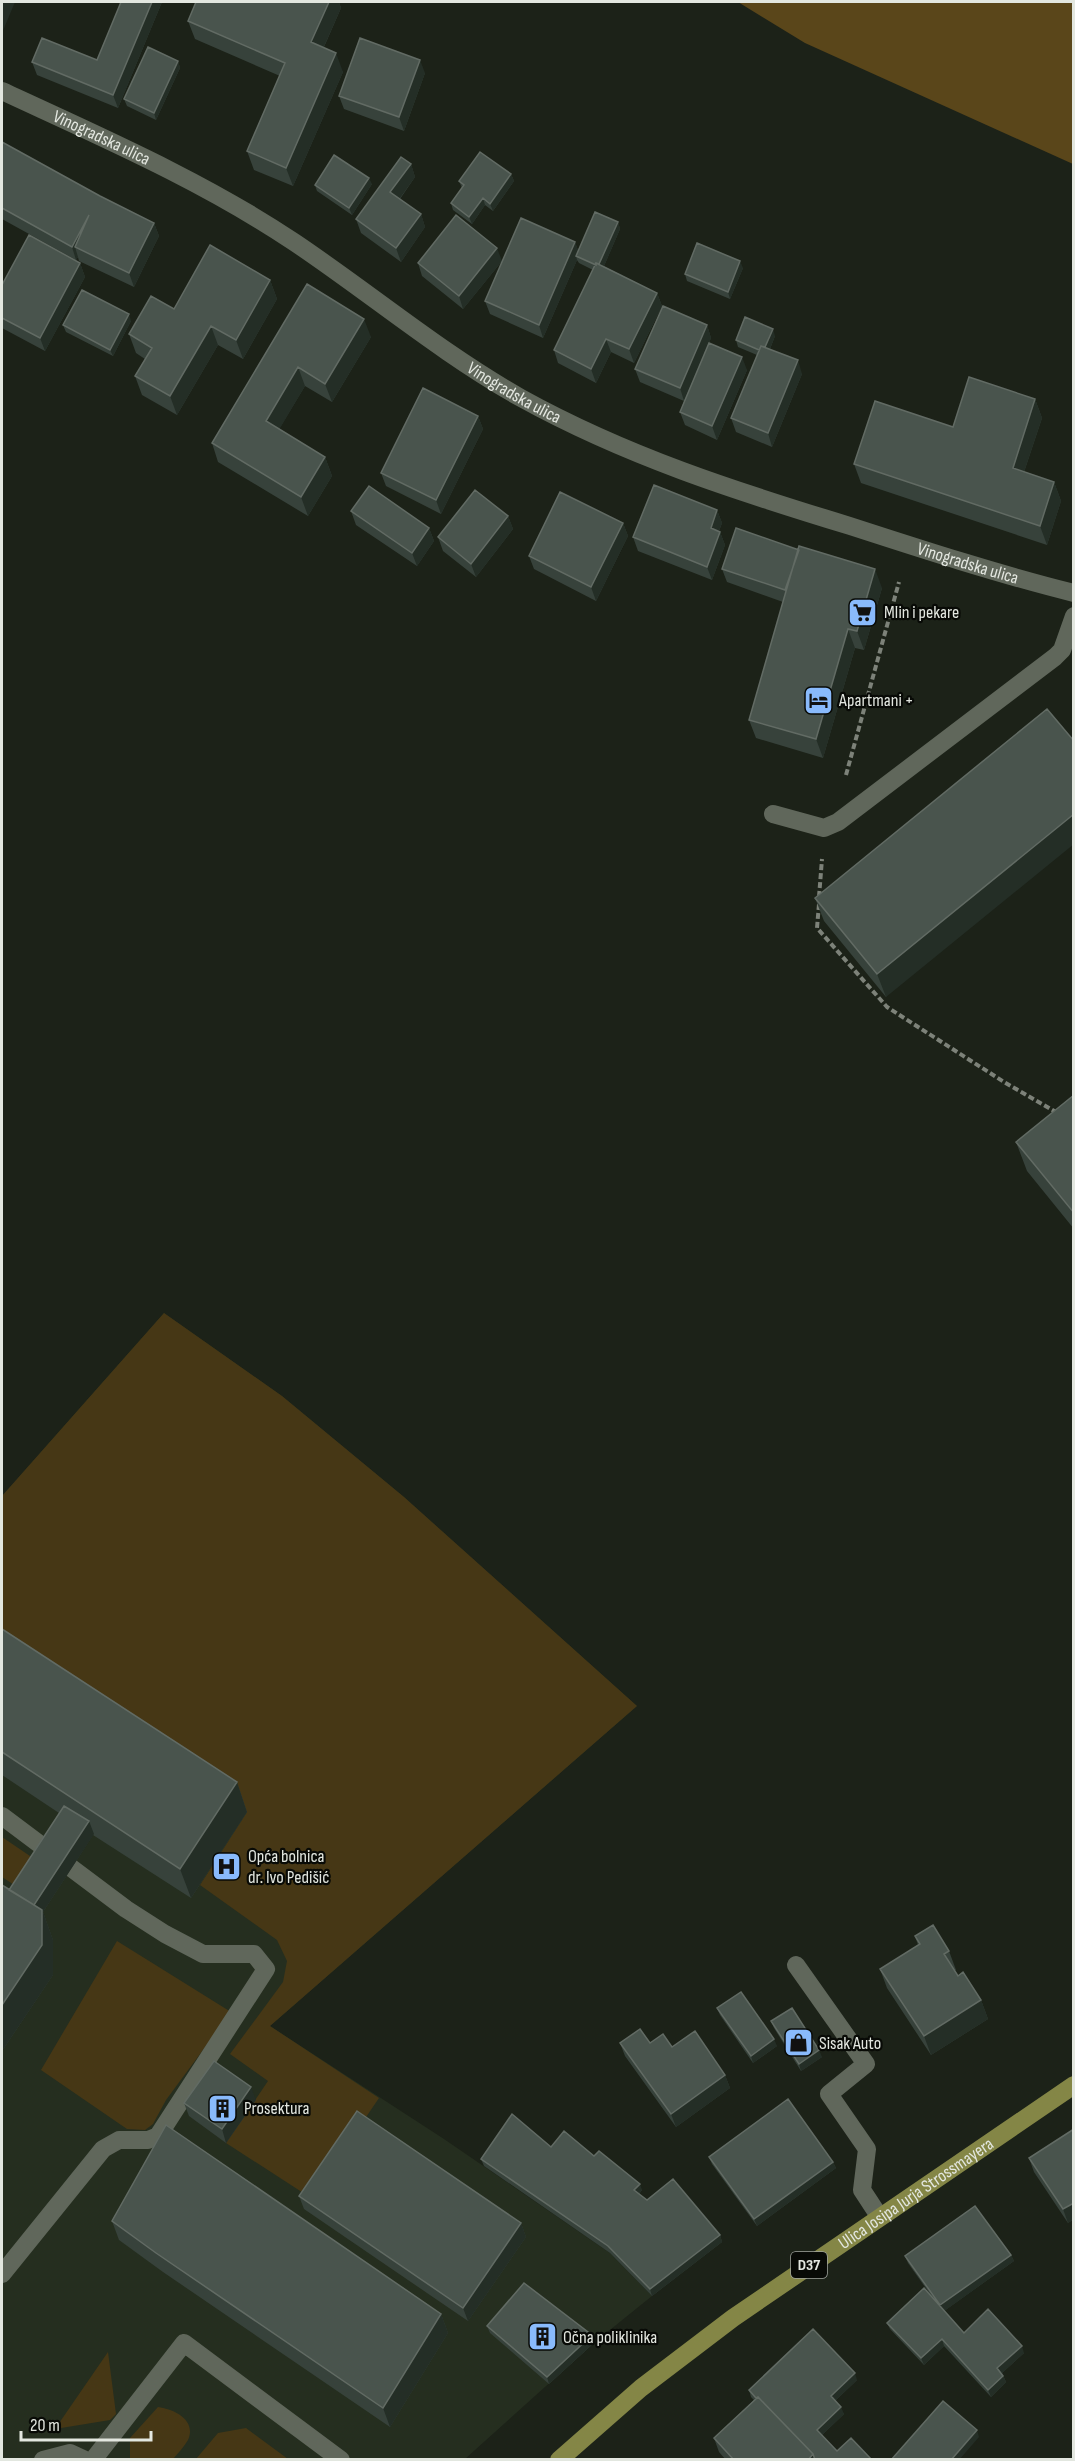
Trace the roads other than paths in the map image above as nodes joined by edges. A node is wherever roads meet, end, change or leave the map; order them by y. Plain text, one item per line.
1 (2, 90) edge
2 (1074, 593) edge
3 (1074, 616) edge
4 (773, 814) dead end
5 (2, 1816) edge
6 (796, 1965) dead end
7 (1074, 2085) edge
8 (879, 2216) junction
9 (2, 2274) edge
10 (43, 2460) edge
11 (85, 2460) edge
12 (93, 2460) edge
13 (341, 2460) edge
14 (559, 2460) edge

1 - 2 street, Vinogradska ulica
3 - 4 street
5 - 9 street
6 - 8 street
7 - 8 main road, Ulica Josipa Jurja Strossmayera / D37
8 - 14 main road, Ulica Josipa Jurja Strossmayera / D37
10 - 11 street
12 - 13 street

